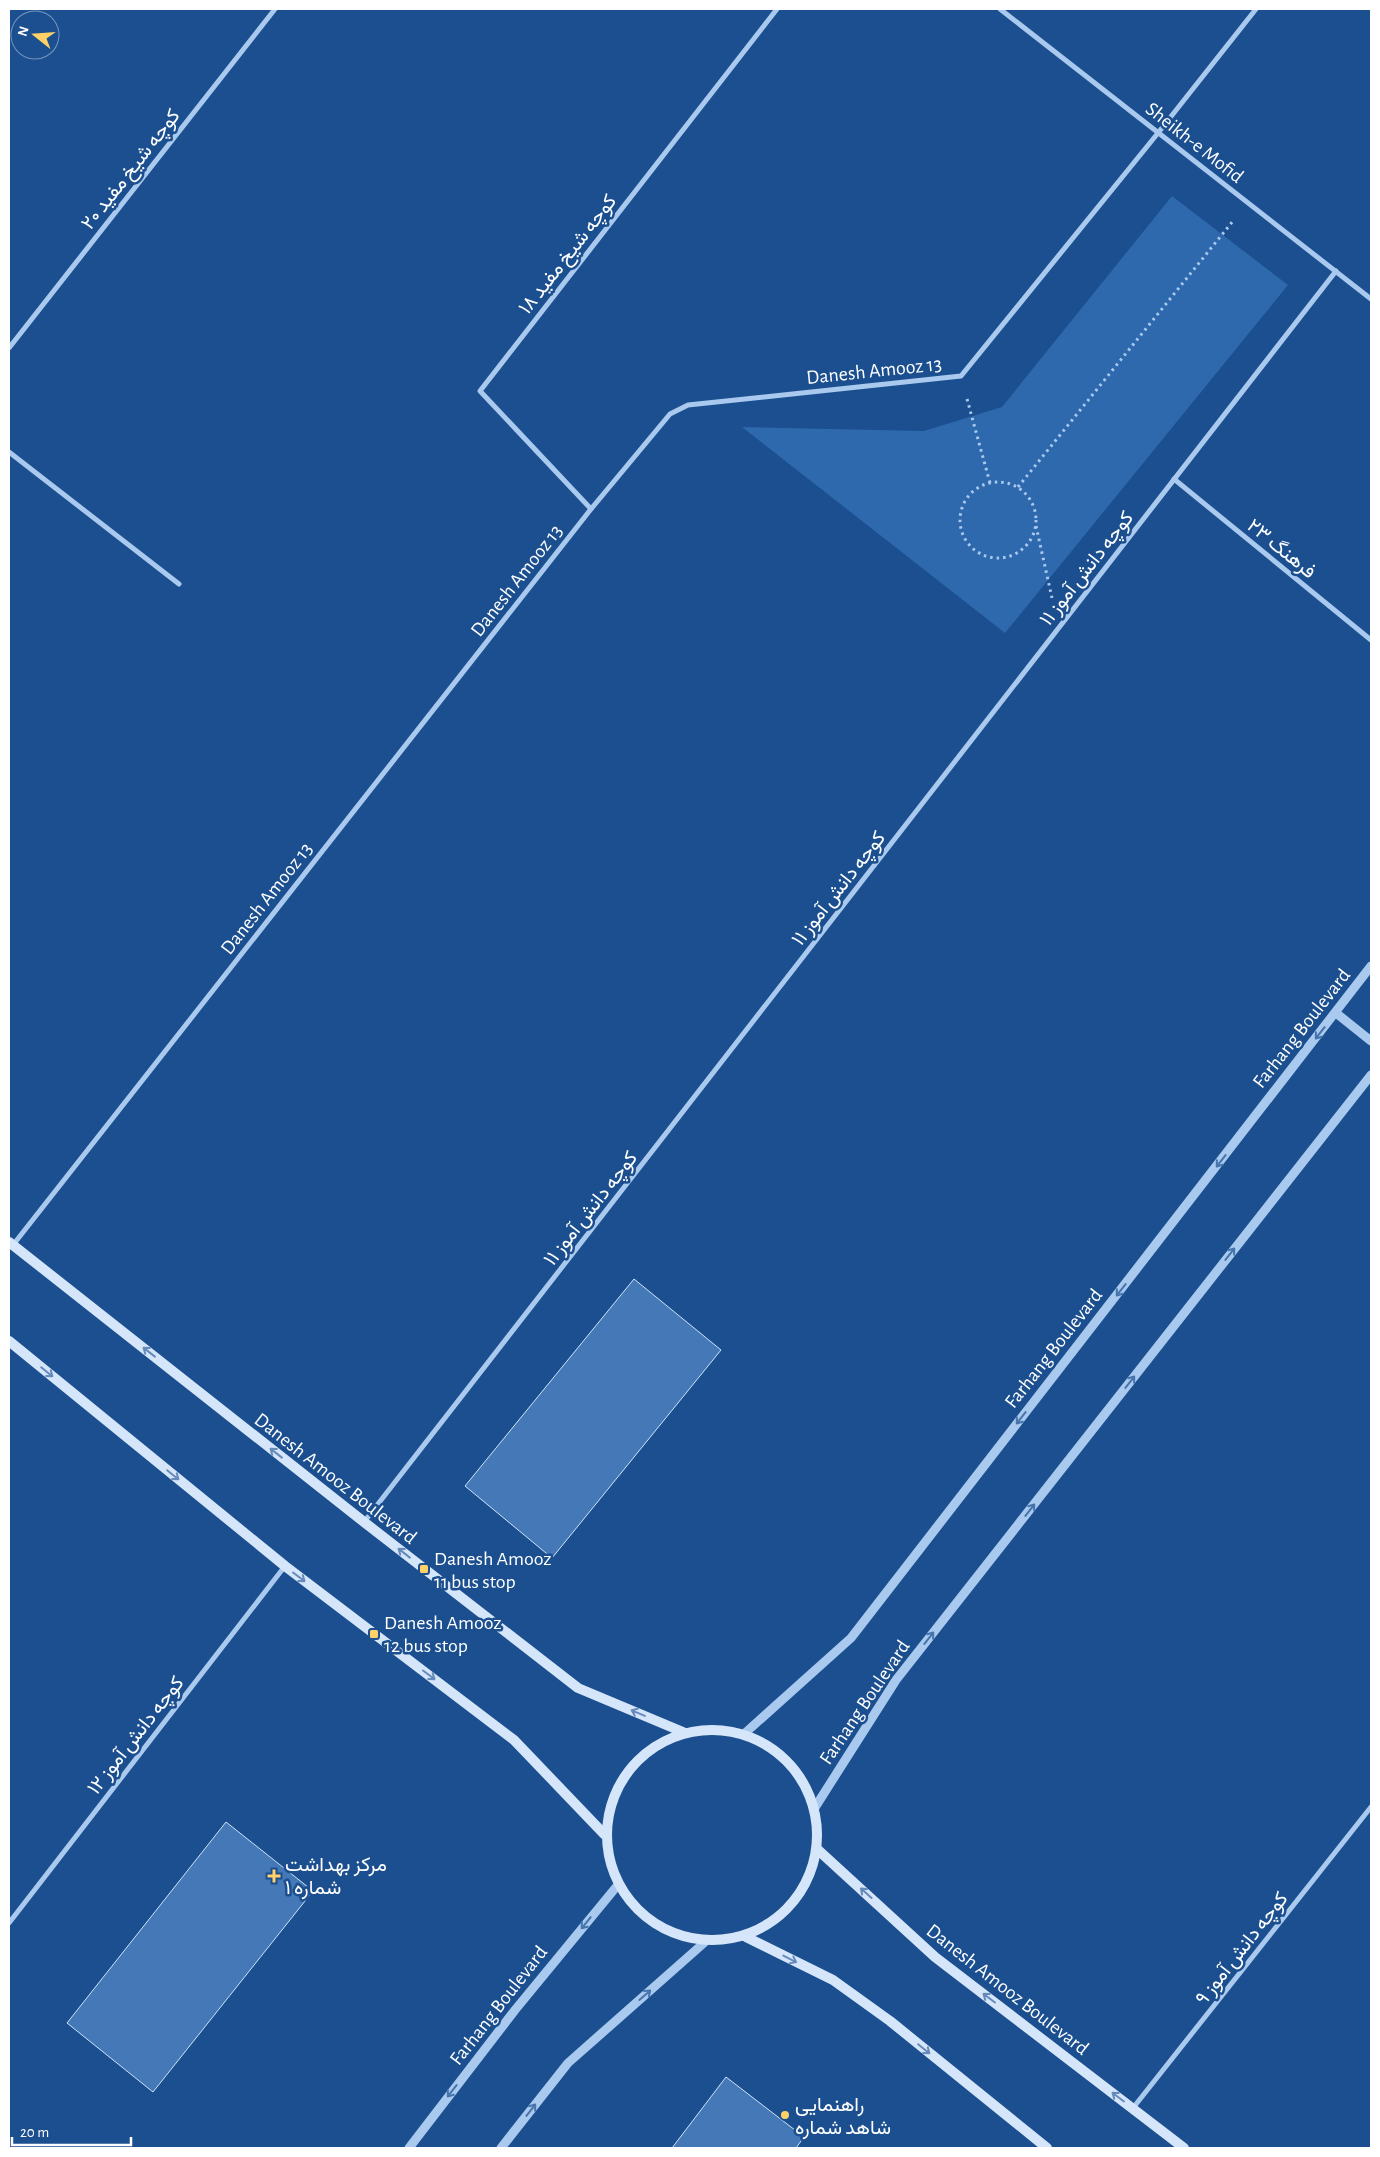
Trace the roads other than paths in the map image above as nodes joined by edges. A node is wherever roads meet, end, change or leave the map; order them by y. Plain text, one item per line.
1 (275, 9) edge
2 (776, 9) edge
3 (1000, 9) edge
4 (1256, 9) edge
5 (1158, 133) junction
6 (1336, 271) junction
7 (1371, 299) edge
8 (9, 348) edge
9 (9, 452) edge
10 (1174, 479) junction
11 (591, 509) junction
12 (179, 584) dead end
13 (1371, 640) edge
14 (1371, 966) edge
15 (1336, 1012) junction
16 (1371, 1041) edge
17 (1371, 1075) edge
18 (11, 1243) edge
19 (9, 1341) edge
20 (364, 1522) junction
21 (285, 1566) junction
22 (683, 1732) junction
23 (744, 1734) junction
24 (1371, 1807) edge
25 (814, 1809) junction
26 (604, 1834) junction
27 (817, 1849) junction
28 (617, 1886) junction
29 (9, 1923) edge
30 (746, 1937) junction
31 (705, 1942) junction
32 (1134, 2108) junction
33 (409, 2148) edge
34 (501, 2148) edge
35 (1047, 2148) edge
36 (1184, 2148) edge

1 - 8 street, کوچه شیخ مفید ۲۰
2 - 11 street, کوچه شیخ مفید ۱۸
3 - 5 street, Sheikh-e Mofid
4 - 5 street, Danesh Amooz 13
5 - 6 street, Sheikh-e Mofid
5 - 11 street, Danesh Amooz 13
6 - 7 street, Sheikh-e Mofid
6 - 10 street, کوچه دانش آموز ۱۱
9 - 12 street
10 - 13 street, فرهنگ ۲۳
10 - 20 street, کوچه دانش آموز ۱۱
11 - 18 street, Danesh Amooz 13
14 - 15 street, Farhang Boulevard
15 - 16 street
15 -> 23 street, Farhang Boulevard
25 -> 17 street, Farhang Boulevard
20 -> 18 main road, Danesh Amooz Boulevard
19 -> 21 main road
22 -> 20 main road, Danesh Amooz Boulevard
21 -> 26 main road
21 - 29 street, کوچه دانش آموز ۱۲
22 - 23 main road
22 - 26 main road
23 - 25 main road
24 - 32 street, کوچه دانش آموز ۹
25 - 27 main road
26 - 28 main road
27 - 30 main road
32 -> 27 main road, Danesh Amooz Boulevard
28 - 31 main road
28 -> 33 street, Farhang Boulevard
30 - 31 main road
30 -> 35 main road
34 -> 31 street
32 - 36 main road, Danesh Amooz Boulevard

